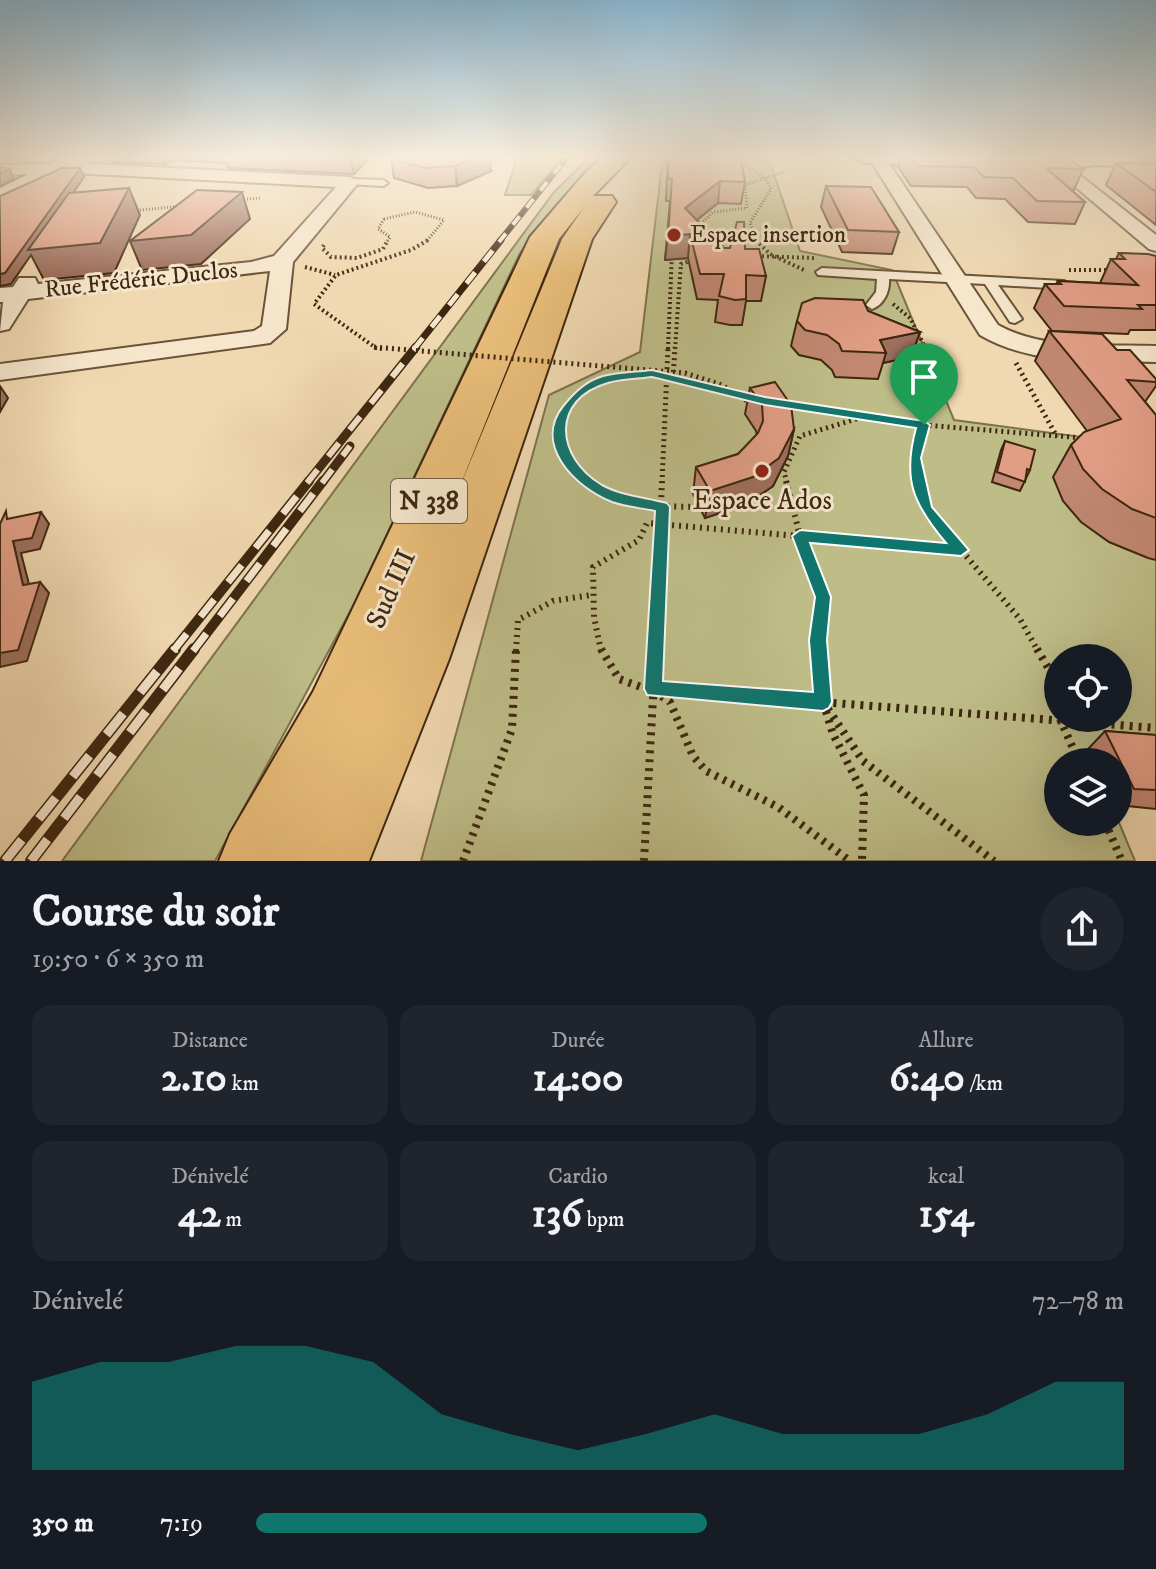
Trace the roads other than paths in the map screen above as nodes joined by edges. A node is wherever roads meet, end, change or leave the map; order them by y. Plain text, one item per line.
1 (338, 196) edge
2 (579, 196) edge
3 (608, 196) edge
4 (902, 196) edge
5 (1098, 196) edge
6 (1156, 245) edge
7 (290, 263) junction
8 (37, 267) edge
9 (822, 272) dead end
10 (882, 275) junction
11 (954, 277) junction
12 (990, 283) junction
13 (1077, 285) edge
14 (10, 294) edge
15 (876, 302) road end
16 (1015, 319) dead end
17 (0, 324) edge
18 (1156, 354) edge
19 (0, 372) edge
20 (451, 574) junction
21 (257, 861) edge
22 (331, 861) edge
23 (363, 861) edge

1 - 7 street
2 - 21 highway, Sud III / N 338
3 - 20 highway, Sud III / N 338
4 - 11 street
5 - 6 street
7 - 14 street, Rue Frédéric Duclos
7 - 19 street
8 - 14 street
9 - 10 lane
10 - 11 lane
10 - 15 lane
11 - 12 lane
11 - 18 street
12 - 13 lane
12 - 16 lane
14 - 17 street
20 - 22 highway, Sud III / N 338
20 - 23 highway

